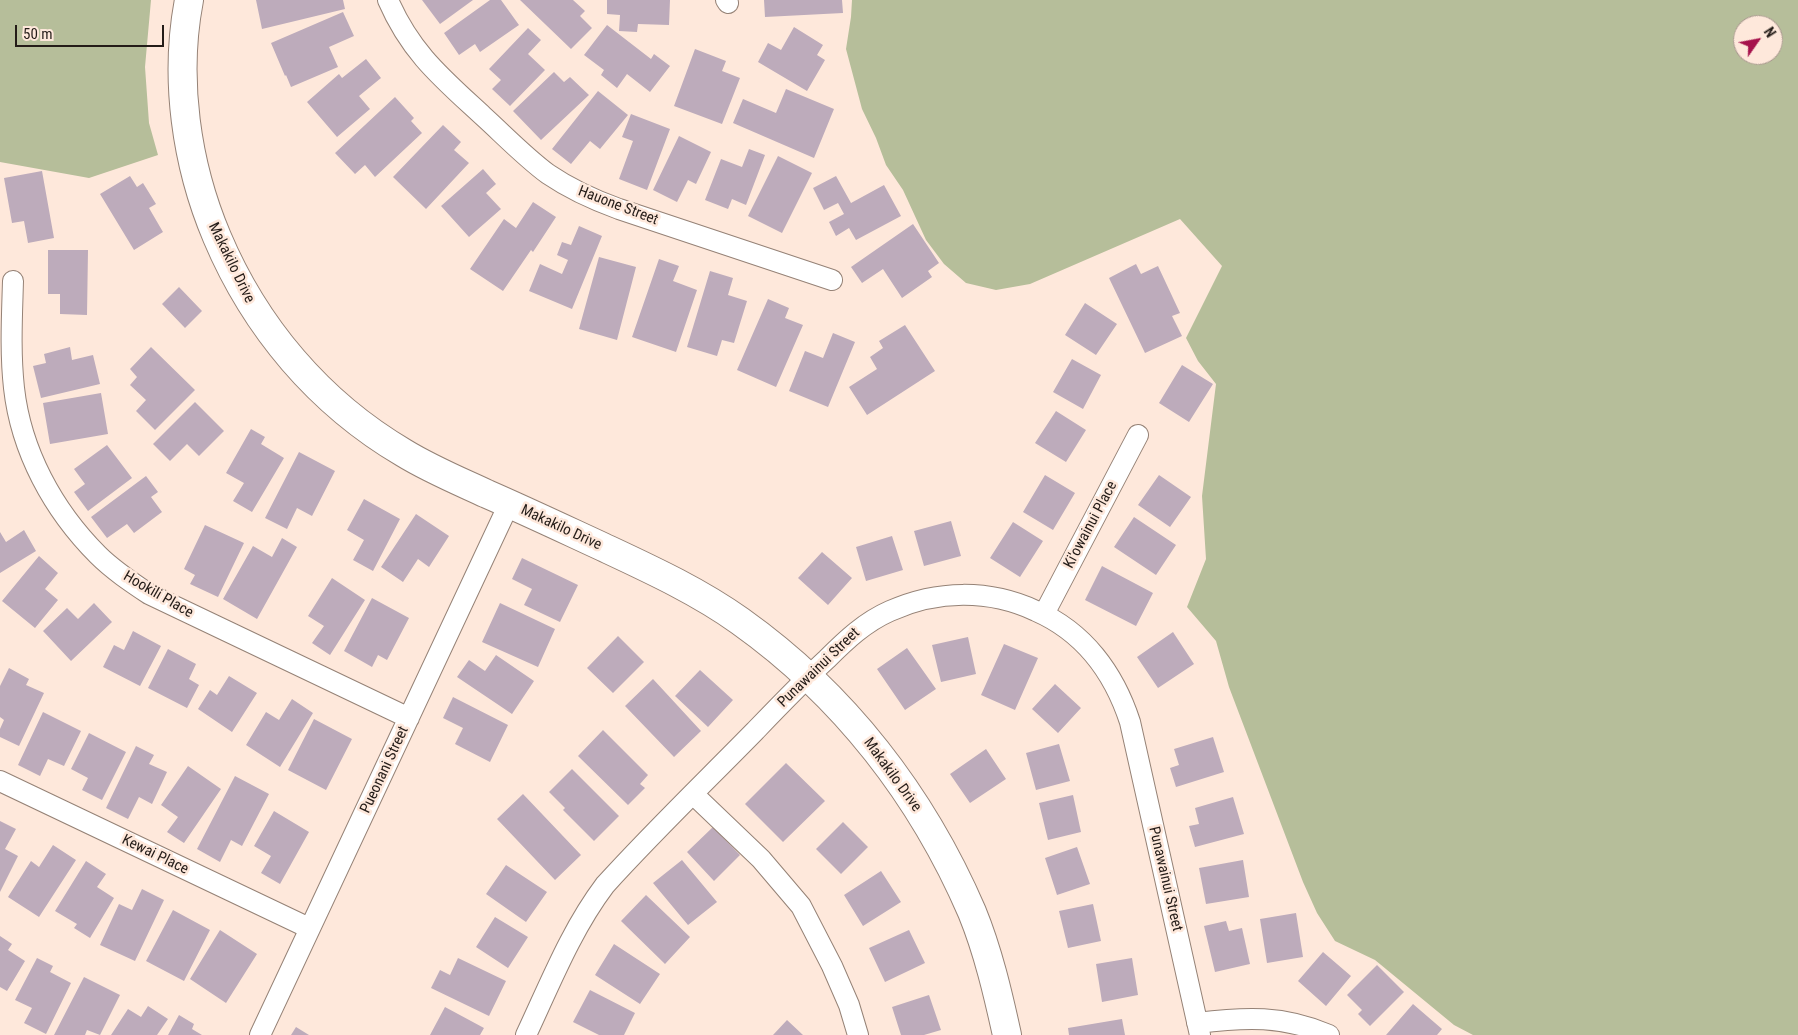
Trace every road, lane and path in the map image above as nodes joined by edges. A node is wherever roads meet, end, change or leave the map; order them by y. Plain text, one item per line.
1 (189, 0) edge
2 (388, 0) edge
3 (832, 280) dead end
4 (13, 281) dead end
5 (1138, 436) dead end
6 (509, 504) junction
7 (1044, 614) junction
8 (808, 677) junction
9 (409, 718) junction
10 (0, 781) edge
11 (693, 794) junction
12 (309, 928) junction
13 (1198, 1029) edge
14 (260, 1035) edge
15 (526, 1035) edge
16 (858, 1035) edge
17 (1007, 1035) edge
18 (1329, 1035) edge

1 - 6 street, Makakilo Drive
2 - 3 street, Hauone Street
4 - 9 street, Hookili Place
5 - 7 street, Ki'owainui Place
6 - 8 street, Makakilo Drive
6 - 9 street, Pueonani Street
7 - 8 street, Punawainui Street
7 - 13 street, Punawainui Street
8 - 11 street, Punawainui Street
8 - 17 street, Makakilo Drive
9 - 12 street, Pueonani Street
10 - 12 street, Kewai Place
11 - 15 street, Punawainui Street
11 - 16 street
12 - 14 street, Pueonani Street
13 - 18 street

